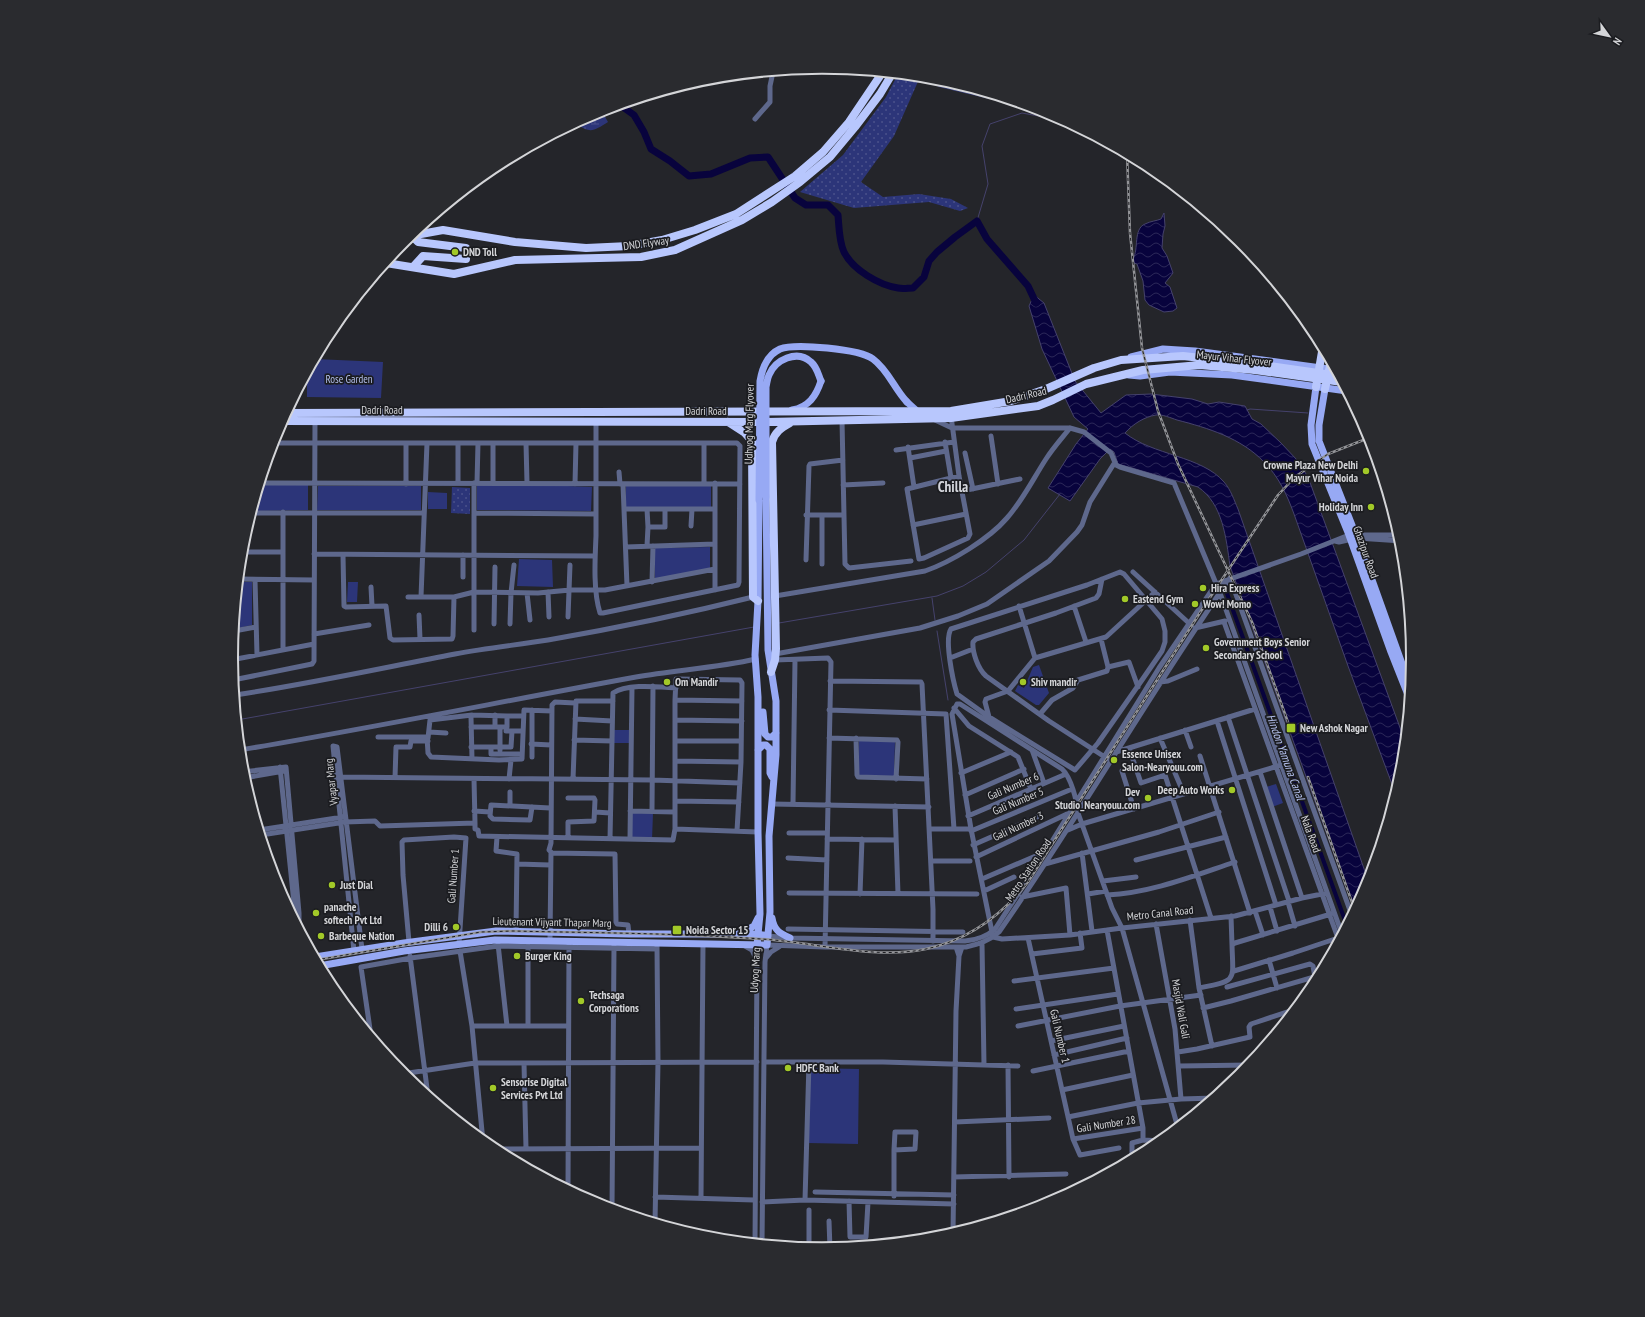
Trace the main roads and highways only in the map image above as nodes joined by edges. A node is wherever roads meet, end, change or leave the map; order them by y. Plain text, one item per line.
1 (879, 77) edge
2 (890, 78) edge
3 (791, 184) junction
4 (778, 193) junction
5 (421, 234) edge
6 (415, 239) edge
7 (392, 264) edge
8 (413, 267) junction
9 (1321, 355) edge
10 (1121, 360) junction
11 (1283, 364) junction
12 (1329, 366) edge
13 (1319, 368) junction
14 (1331, 370) edge
15 (1124, 374) junction
16 (1334, 375) edge
17 (1337, 381) edge
18 (1282, 383) junction
19 (1316, 387) junction
20 (1325, 388) junction
21 (1342, 390) edge
22 (749, 412) junction
23 (784, 412) junction
24 (918, 412) junction
25 (292, 413) edge
26 (951, 415) junction
27 (935, 416) junction
28 (288, 421) edge
29 (793, 421) junction
30 (728, 422) junction
31 (740, 422) junction
32 (752, 441) junction
33 (772, 442) junction
34 (1351, 537) junction
35 (756, 602) junction
36 (772, 602) junction
37 (756, 657) joint
38 (771, 672) joint
39 (1406, 678) edge
40 (1406, 690) edge
41 (758, 697) junction
42 (776, 733) junction
43 (758, 750) junction
44 (774, 781) junction
45 (770, 912) junction
46 (760, 914) junction
47 (758, 934) junction
48 (735, 935) junction
49 (768, 936) junction
50 (790, 938) road end
51 (758, 945) junction
52 (767, 945) joint
53 (319, 956) edge
54 (325, 965) edge

1 - 3 highway, DND Flyway
2 - 3 highway, DND Flyway
3 - 4 highway, DND Flyway
4 - 5 highway, DND Flyway
4 - 8 highway, DND Flyway
6 - 8 highway
7 - 8 highway, DND Flyway
9 - 13 highway
10 - 11 main road
10 - 16 highway, Mayur Vihar Flyover, bridge
10 - 26 highway, Dadri Road
11 - 13 main road
11 - 18 main road
12 - 13 main road
13 - 19 highway
14 - 20 highway
15 - 17 highway, Mayur Vihar Flyover, bridge
15 - 18 main road
15 - 26 highway, Dadri Road
18 - 19 main road
19 - 20 main road
19 - 34 main road, Ghazipur Road
20 - 21 main road
20 - 34 main road, Ghazipur Road
22 - 23 highway, Dadri Road
22 - 25 highway, Dadri Road
22 - 31 highway
23 - 24 highway, Dadri Road
23 - 36 main road, Udhyog Marg Flyover, bridge
24 - 27 highway, Dadri Road
24 - 35 main road, Udhyog Marg Flyover, bridge
26 - 27 highway, Dadri Road
27 - 29 highway, Dadri Road
28 - 30 highway, Dadri Road
29 - 31 highway, Dadri Road
29 - 33 highway
30 - 31 highway, Dadri Road
30 - 32 highway
32 - 33 highway
32 - 35 highway
33 - 36 highway
34 - 39 main road, Ghazipur Road
34 - 40 main road, Ghazipur Road
35 - 37 main road, Udhyog Marg Flyover
36 - 38 highway
37 - 41 main road, Udyog Marg
38 - 42 main road, Udyog Marg
41 - 42 main road
41 - 43 main road, Udyog Marg
42 - 44 main road, Udyog Marg
43 - 44 main road
43 - 46 main road, Udyog Marg
44 - 45 main road, Udyog Marg
45 - 49 main road, Udyog Marg
45 - 50 main road
46 - 47 main road, Udyog Marg
46 - 48 main road
47 - 48 main road, Lieutenant Vijyant Thapar Marg
47 - 49 main road, Lieutenant Vijyant Thapar Marg
47 - 51 main road, Udyog Marg
48 - 53 main road, Lieutenant Vijyant Thapar Marg
49 - 52 main road, Udyog Marg
51 - 52 main road, Lieutenant Vijyant Thapar Marg
51 - 54 main road, Lieutenant Vijyant Thapar Marg

